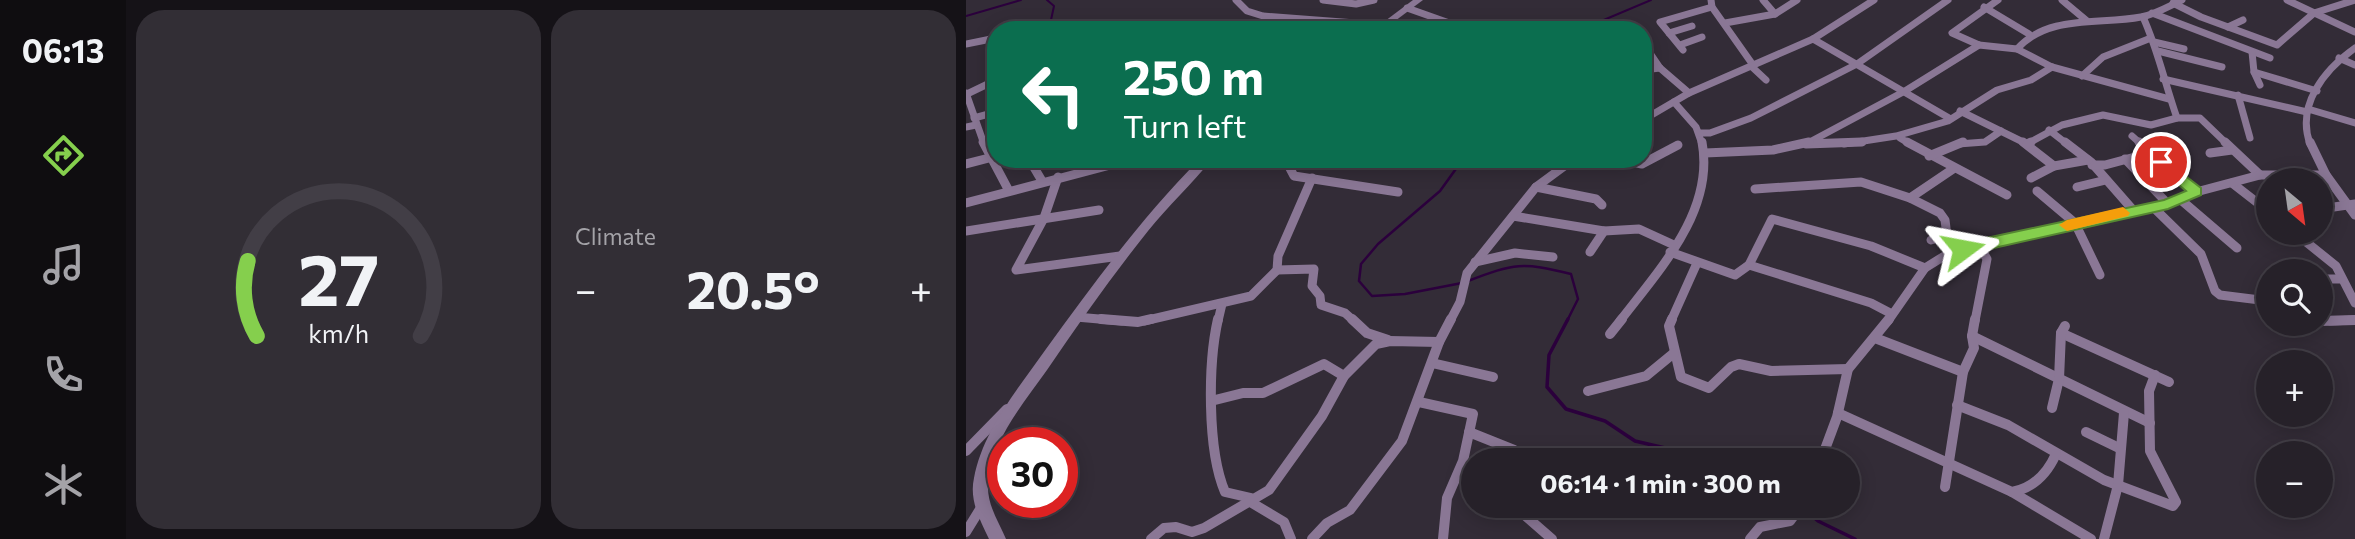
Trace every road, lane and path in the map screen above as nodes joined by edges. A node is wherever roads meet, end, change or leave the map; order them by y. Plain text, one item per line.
1 (1236, 0) edge
2 (1323, 0) edge
3 (1374, 0) edge
4 (1419, 0) edge
5 (1763, 0) edge
6 (1797, 0) edge
7 (1855, 0) edge
8 (1874, 0) edge
9 (1948, 0) edge
10 (1998, 0) edge
11 (2062, 0) edge
12 (2182, 0) edge
13 (2287, 0) edge
14 (2355, 0) edge
15 (2344, 1) edge
16 (1712, 2) edge
17 (2173, 4) junction
18 (1866, 5) junction
19 (1984, 7) junction
20 (1407, 8) junction
21 (2152, 13) junction
22 (2314, 13) junction
23 (1775, 15) junction
24 (2143, 18) junction
25 (2243, 20) dead end
26 (1311, 21) edge
27 (1389, 21) edge
28 (1444, 21) edge
29 (2087, 21) junction
30 (1725, 23) junction
31 (1692, 26) dead end
32 (2228, 27) junction
33 (2355, 32) edge
34 (1670, 33) junction
35 (2029, 34) junction
36 (1702, 37) dead end
37 (987, 39) edge
38 (1813, 39) junction
39 (2153, 40) junction
40 (966, 44) edge
41 (1979, 45) junction
42 (2355, 48) edge
43 (2017, 49) junction
44 (2184, 49) dead end
45 (2158, 51) junction
46 (2252, 52) junction
47 (1652, 56) edge
48 (2270, 58) dead end
49 (2339, 58) junction
50 (1857, 64) junction
51 (2355, 65) edge
52 (1752, 66) junction
53 (2052, 67) junction
54 (2222, 67) dead end
55 (1660, 68) junction
56 (1652, 69) edge
57 (2254, 72) junction
58 (2082, 76) junction
59 (2163, 79) junction
60 (1766, 80) dead end
61 (987, 84) edge
62 (2260, 85) dead end
63 (1905, 91) junction
64 (2317, 91) junction
65 (1689, 93) junction
66 (966, 94) edge
67 (2238, 95) junction
68 (2169, 99) junction
69 (1674, 102) junction
70 (1960, 111) junction
71 (2308, 111) junction
72 (1652, 115) edge
73 (987, 116) edge
74 (1948, 118) junction
75 (2177, 118) junction
76 (975, 122) junction
77 (2355, 123) edge
78 (966, 127) edge
79 (2049, 130) junction
80 (2001, 131) junction
81 (1700, 133) junction
82 (2132, 136) dead end
83 (1900, 138) junction
84 (2250, 138) dead end
85 (1805, 144) junction
86 (2027, 144) junction
87 (1678, 145) dead end
88 (2232, 150) junction
89 (987, 153) edge
90 (1705, 153) junction
91 (2150, 153) junction
92 (2210, 153) dead end
93 (1929, 156) junction
94 (987, 159) edge
95 (1652, 159) edge
96 (2129, 160) junction
97 (2090, 163) junction
98 (966, 164) edge
99 (2054, 166) junction
100 (995, 168) edge
101 (1034, 168) edge
102 (1091, 168) edge
103 (1198, 168) edge
104 (1290, 168) edge
105 (1558, 168) edge
106 (2323, 168) edge
107 (1953, 169) junction
108 (2256, 171) edge
109 (2256, 176) edge
110 (1058, 177) junction
111 (1312, 178) junction
112 (2031, 178) dead end
113 (2106, 180) junction
114 (1042, 181) junction
115 (2232, 183) junction
116 (2333, 186) edge
117 (1536, 187) junction
118 (2077, 187) dead end
119 (1755, 189) dead end
120 (1009, 191) junction
121 (2037, 191) dead end
122 (1398, 192) dead end
123 (2196, 192) junction
124 (2007, 195) dead end
125 (1910, 198) junction
126 (2182, 200) junction
127 (2256, 202) edge
128 (966, 203) edge
129 (2168, 204) junction
130 (2344, 204) junction
131 (2355, 204) edge
132 (1602, 205) dead end
133 (2333, 206) edge
134 (2152, 207) junction
135 (1099, 210) dead end
136 (2133, 210) junction
137 (2355, 215) edge
138 (1513, 216) junction
139 (1044, 218) junction
140 (2075, 223) junction
141 (966, 231) edge
142 (1604, 231) junction
143 (1947, 236) junction
144 (1931, 240) dead end
145 (1979, 245) junction
146 (2310, 245) edge
147 (1672, 248) junction
148 (2237, 248) dead end
149 (1590, 252) dead end
150 (1946, 255) dead end
151 (1120, 256) junction
152 (1552, 257) dead end
153 (1475, 262) junction
154 (1697, 263) junction
155 (1749, 265) junction
156 (1925, 268) junction
157 (1277, 270) junction
158 (2100, 275) dead end
159 (2333, 279) edge
160 (2341, 279) junction
161 (2256, 300) edge
162 (2355, 303) edge
163 (1222, 304) junction
164 (1892, 314) junction
165 (1076, 317) junction
166 (2355, 320) edge
167 (2333, 321) edge
168 (1610, 334) dead end
169 (1972, 336) junction
170 (1875, 338) junction
171 (1390, 341) junction
172 (1438, 342) junction
173 (1674, 353) junction
174 (1432, 363) junction
175 (1848, 369) junction
176 (1963, 372) junction
177 (2155, 375) junction
178 (1344, 376) junction
179 (1493, 377) dead end
180 (2059, 379) junction
181 (2169, 382) dead end
182 (1030, 384) junction
183 (1588, 391) dead end
184 (1215, 400) junction
185 (1419, 402) junction
186 (1957, 405) junction
187 (2052, 408) dead end
188 (1838, 413) junction
189 (2124, 413) junction
190 (2150, 423) junction
191 (1469, 432) junction
192 (2086, 432) dead end
193 (1509, 448) edge
194 (1825, 448) edge
195 (2119, 448) junction
196 (966, 452) edge
197 (2056, 454) junction
198 (1950, 465) junction
199 (2118, 485) junction
200 (1945, 487) dead end
201 (2012, 492) junction
202 (1245, 498) junction
203 (982, 506) junction
204 (1528, 518) edge
205 (1792, 518) edge
206 (966, 532) edge
207 (998, 539) edge
208 (1151, 539) edge
209 (1291, 539) edge
210 (1312, 539) edge
211 (1443, 539) edge
212 (1552, 539) edge
213 (1750, 539) edge
214 (2091, 539) edge
215 (2104, 539) edge

1 - 26 street
2 - 3 street
4 - 20 street
5 - 23 street
6 - 23 street
7 - 18 street
8 - 18 street
9 - 50 street
10 - 19 street
11 - 29 street
12 - 17 street
13 - 22 street
14 - 15 street
15 - 22 street
16 - 30 street
16 - 34 street
17 - 21 street
17 - 32 street
18 - 38 street
19 - 35 street
19 - 41 street
20 - 27 street
20 - 28 street
21 - 24 street
21 - 46 street
22 - 32 street
22 - 33 street
23 - 30 street
24 - 29 street
24 - 39 street
25 - 32 street
29 - 35 street
30 - 52 street
31 - 34 street
34 - 36 street
35 - 43 street
37 - 40 street
38 - 50 street
38 - 52 street
39 - 44 street
39 - 45 street
39 - 58 street
41 - 43 street
41 - 63 street
42 - 49 street
43 - 53 street
45 - 54 street
45 - 59 street
46 - 48 street
46 - 57 street
47 - 55 street
49 - 51 street
49 - 64 street
50 - 63 street
50 - 81 street
52 - 60 street
52 - 65 street
53 - 58 street
53 - 70 street
55 - 56 street
55 - 65 street
57 - 62 street
57 - 64 street
58 - 68 street
59 - 67 street
59 - 68 street
61 - 66 street
63 - 74 street
63 - 85 street
64 - 71 street
65 - 69 street
66 - 76 street
67 - 71 street
67 - 84 street
68 - 75 street
69 - 72 street
69 - 81 street
70 - 74 street
70 - 80 street
71 - 77 street
71 - 106 street
73 - 76 street
74 - 83 street
75 - 79 street
75 - 88 street
76 - 78 street
76 - 89 street
79 - 86 street
79 - 97 street
80 - 86 street
80 - 93 street
81 - 90 street
82 - 91 street
83 - 85 street
83 - 93 street
85 - 90 street
86 - 99 street
87 - 95 street
88 - 92 street
88 - 108 street
90 - 147 street
91 - 96 street
91 - 123 street
93 - 107 street
94 - 98 street
96 - 97 street
96 - 129 street
97 - 99 street
97 - 113 street
99 - 112 street
100 - 120 street
101 - 114 street
102 - 110 street
103 - 151 street
104 - 111 street
105 - 117 street
107 - 124 street
107 - 125 street
109 - 115 street
110 - 114 street
110 - 139 street
111 - 122 street
111 - 157 street
113 - 118 street
113 - 136 street
114 - 120 street
115 - 123 street
115 - 127 street
116 - 130 street
117 - 132 street
117 - 138 street
119 - 125 street
120 - 128 street
121 - 140 street
123 - 126 street
125 - 143 street
126 - 129 street
126 - 148 street
129 - 134 street
130 - 131 street
130 - 133 street
130 - 137 street
134 - 136 street
134 - 161 street
135 - 139 street
136 - 140 street
138 - 142 street
138 - 153 street
139 - 141 street
139 - 151 street
140 - 145 street
140 - 158 street
142 - 147 street
142 - 149 street
143 - 144 street
143 - 145 street
145 - 169 street
146 - 160 street
147 - 154 street
147 - 168 street
150 - 156 street
151 - 165 street
152 - 153 street
153 - 172 street
154 - 155 street
154 - 173 street
155 - 156 street
155 - 164 street
156 - 164 street
157 - 163 street
157 - 171 street
159 - 160 street
160 - 162 street
163 - 165 street
163 - 184 street
164 - 170 street
165 - 182 street
166 - 167 street
169 - 176 street
169 - 180 street
170 - 175 street
170 - 176 street
171 - 172 street
171 - 178 street
172 - 174 street
173 - 175 street
173 - 183 street
174 - 179 street
174 - 185 street
175 - 188 street
176 - 186 street
177 - 180 street
177 - 181 street
177 - 190 street
178 - 184 street
178 - 202 street
180 - 187 street
180 - 189 street
182 - 196 street
182 - 203 street
184 - 202 street
185 - 191 street
185 - 210 street
186 - 197 street
186 - 198 street
188 - 194 street
188 - 198 street
189 - 190 street
189 - 195 street
190 - 199 street
191 - 193 street
191 - 211 street
192 - 195 street
195 - 199 street
197 - 199 street
197 - 201 street
198 - 200 street
198 - 201 street
199 - 215 street
201 - 214 street
202 - 208 street
202 - 209 street
203 - 206 street
203 - 207 street
204 - 212 street
205 - 213 street

